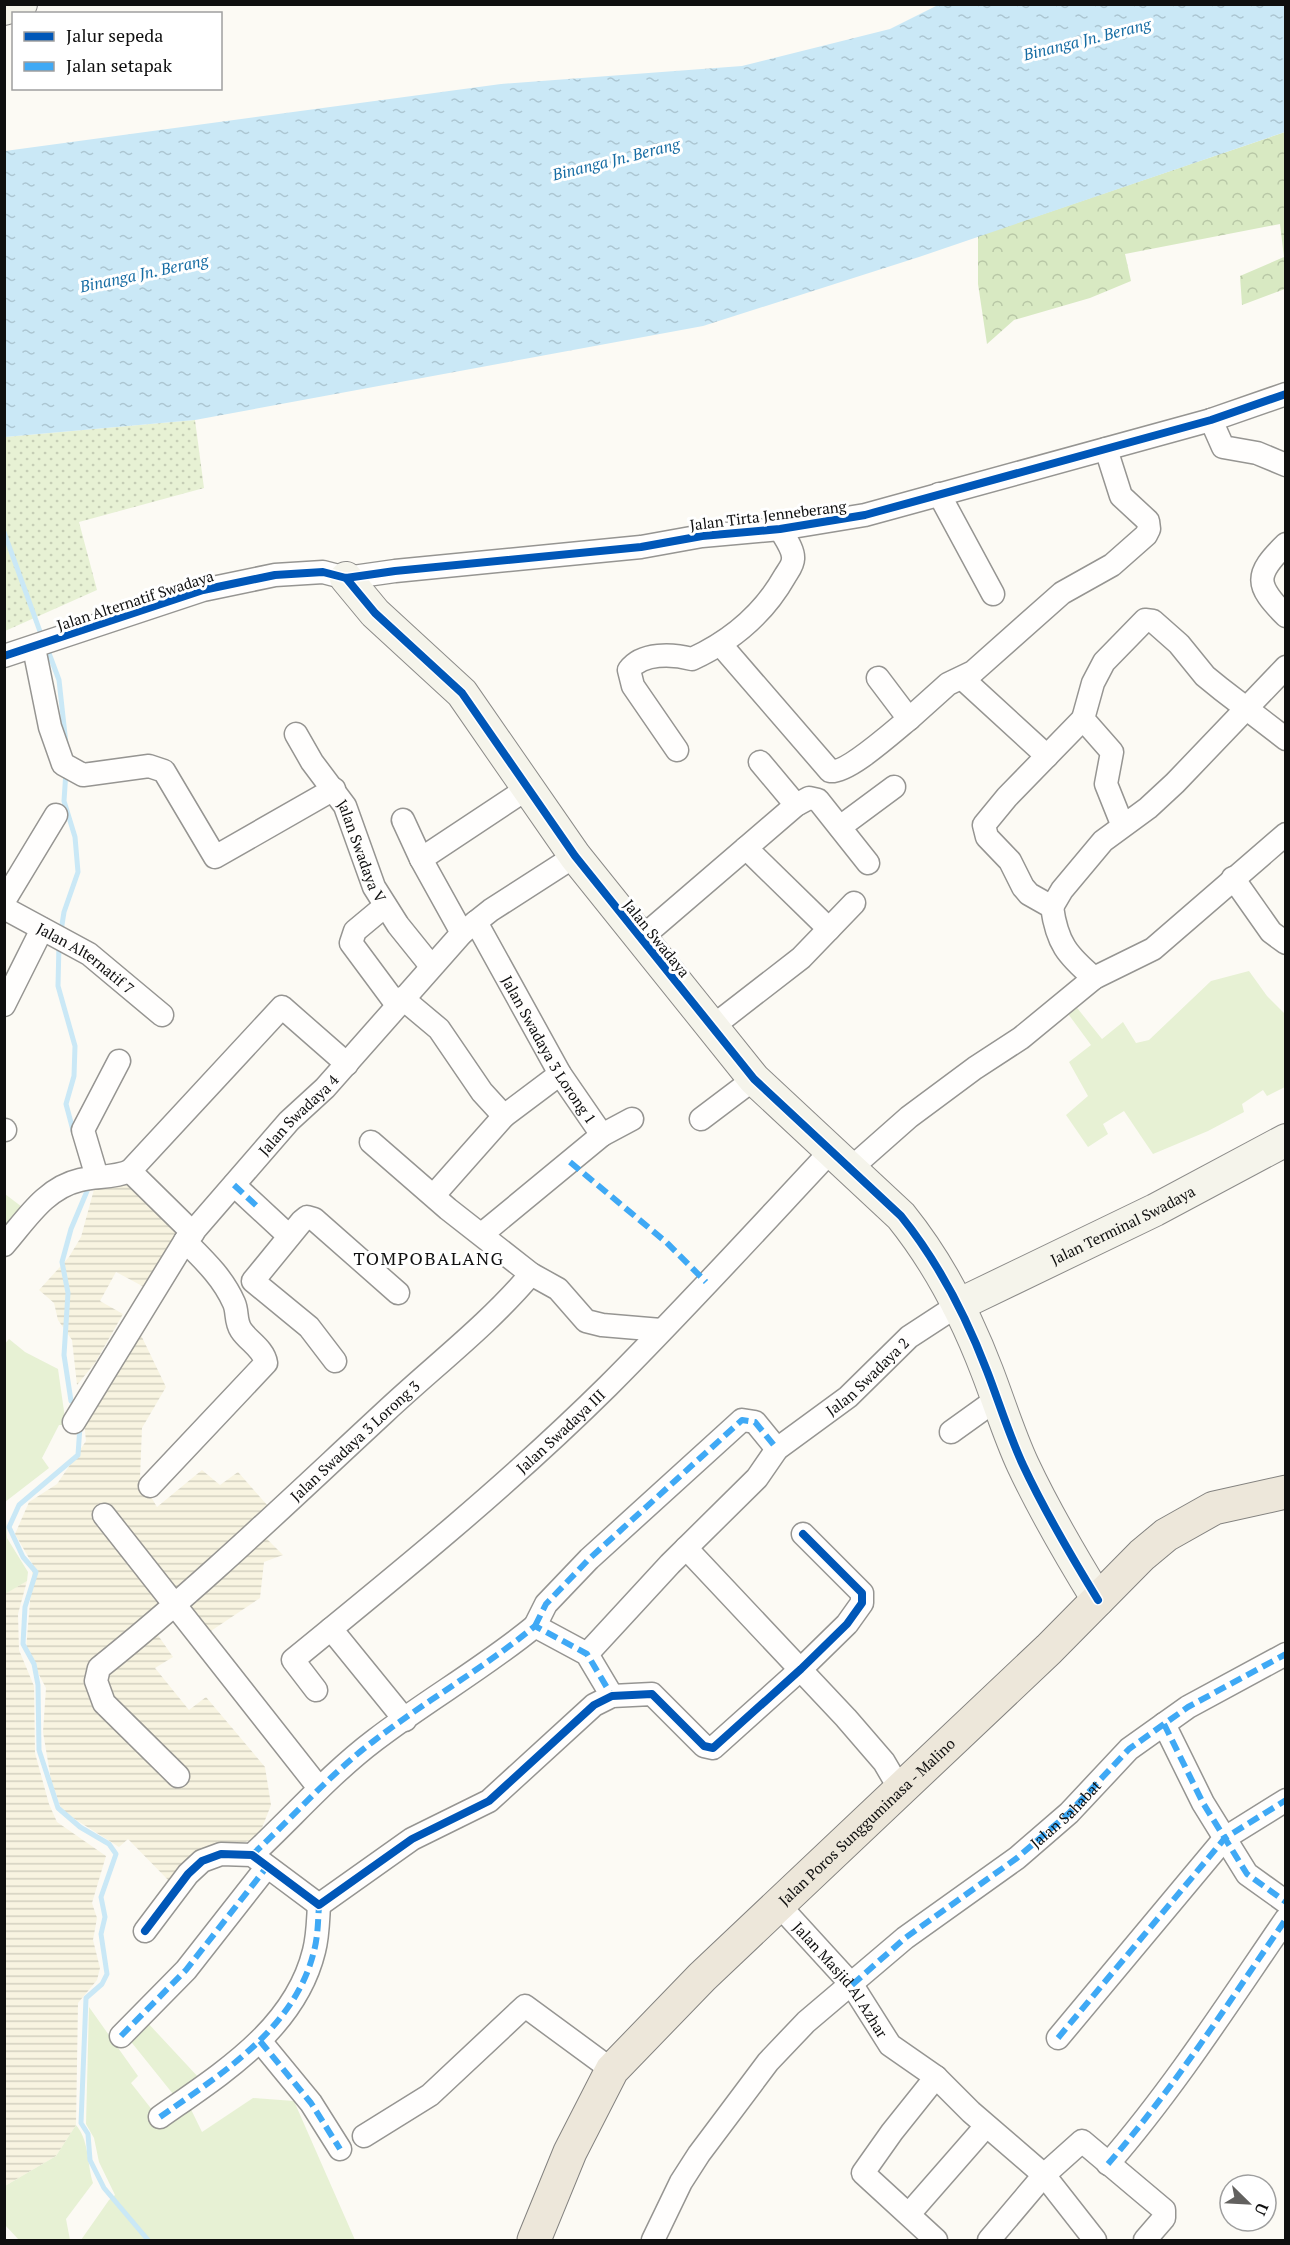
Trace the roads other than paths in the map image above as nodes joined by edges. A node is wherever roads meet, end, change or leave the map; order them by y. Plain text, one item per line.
1 (21, 4) edge
2 (4, 9) edge
3 (1286, 394) edge
4 (1211, 420) junction
5 (1106, 449) junction
6 (1286, 465) edge
7 (939, 494) junction
8 (780, 529) junction
9 (1286, 544) edge
10 (346, 578) junction
11 (993, 594) dead end
12 (1286, 616) edge
13 (721, 645) junction
14 (34, 648) junction
15 (4, 656) edge
16 (1286, 666) edge
17 (878, 678) dead end
18 (963, 679) junction
19 (1247, 710) junction
20 (909, 719) junction
21 (1083, 719) junction
22 (296, 734) dead end
23 (1286, 739) edge
24 (677, 750) dead end
25 (1047, 756) junction
26 (760, 762) dead end
27 (894, 787) dead end
28 (528, 788) junction
29 (334, 789) junction
30 (796, 805) junction
31 (56, 815) dead end
32 (403, 820) dead end
33 (1122, 824) junction
34 (840, 827) junction
35 (1286, 834) edge
36 (746, 848) junction
37 (575, 856) junction
38 (421, 859) junction
39 (868, 863) dead end
40 (1233, 878) junction
41 (4, 901) edge
42 (854, 903) dead end
43 (385, 906) junction
44 (1052, 907) junction
45 (4, 908) edge
46 (469, 928) junction
47 (42, 929) junction
48 (829, 929) junction
49 (640, 939) junction
50 (1286, 943) edge
51 (431, 966) junction
52 (1094, 978) junction
53 (399, 1002) junction
54 (4, 1005) edge
55 (162, 1015) dead end
56 (712, 1027) junction
57 (119, 1061) dead end
58 (347, 1064) junction
59 (560, 1074) junction
60 (754, 1079) junction
61 (504, 1116) junction
62 (632, 1119) dead end
63 (701, 1119) dead end
64 (602, 1135) junction
65 (1286, 1140) edge
66 (371, 1142) dead end
67 (840, 1161) junction
68 (130, 1171) junction
69 (97, 1177) junction
70 (234, 1185) junction
71 (434, 1195) junction
72 (482, 1234) junction
73 (289, 1236) junction
74 (189, 1237) junction
75 (4, 1245) edge
76 (531, 1275) junction
77 (398, 1293) dead end
78 (958, 1305) junction
79 (661, 1330) junction
80 (335, 1361) dead end
81 (997, 1399) junction
82 (74, 1422) dead end
83 (951, 1432) dead end
84 (777, 1449) junction
85 (150, 1486) dead end
86 (1286, 1492) edge
87 (104, 1515) dead end
88 (803, 1534) dead end
89 (686, 1548) junction
90 (1098, 1600) junction
91 (176, 1606) junction
92 (535, 1626) junction
93 (332, 1629) junction
94 (587, 1654) junction
95 (1286, 1654) edge
96 (801, 1669) junction
97 (316, 1690) dead end
98 (612, 1696) junction
99 (405, 1719) junction
100 (1164, 1724) junction
101 (178, 1776) dead end
102 (319, 1788) junction
103 (901, 1791) junction
104 (1286, 1800) edge
105 (1225, 1838) junction
106 (259, 1862) junction
107 (1282, 1896) edge
108 (777, 1903) junction
109 (319, 1905) junction
110 (1286, 1919) edge
111 (145, 1931) dead end
112 (852, 1985) junction
113 (121, 2036) dead end
114 (1058, 2038) dead end
115 (260, 2041) junction
116 (612, 2070) junction
117 (936, 2077) junction
118 (160, 2117) dead end
119 (986, 2126) junction
120 (364, 2136) dead end
121 (340, 2149) dead end
122 (1108, 2164) junction
123 (1044, 2175) junction
124 (909, 2214) junction
125 (534, 2240) edge
126 (653, 2241) edge
127 (936, 2241) edge
128 (989, 2241) edge
129 (1095, 2241) edge
130 (1145, 2241) edge

1 - 2 street
3 - 4 street, Jalan Tirta Jenneberang
4 - 5 street, Jalan Tirta Jenneberang
4 - 6 street
5 - 7 street, Jalan Tirta Jenneberang
5 - 18 street
7 - 8 street, Jalan Tirta Jenneberang
7 - 11 street
8 - 10 street, Jalan Tirta Jenneberang
8 - 13 street
9 - 12 street
10 - 14 street, Jalan Alternatif Swadaya
10 - 28 street, Jalan Swadaya
13 - 20 street
13 - 24 street
14 - 15 street, Jalan Alternatif Swadaya
14 - 29 street
16 - 19 street
17 - 20 street
18 - 20 street
18 - 25 street
19 - 21 street
19 - 23 street
19 - 33 street
21 - 25 street
21 - 33 street
22 - 29 street, Jalan Swadaya V
25 - 44 street
26 - 30 street
27 - 34 street
28 - 37 street, Jalan Swadaya
28 - 38 street
29 - 43 street, Jalan Swadaya V
30 - 34 street
30 - 36 street
31 - 41 street
32 - 38 street, Jalan Swadaya 3 Lorong 1
33 - 44 street
34 - 39 street
35 - 40 street, Jalan Swadaya III
36 - 48 street
36 - 49 street
37 - 46 street, Jalan Swadaya 4
37 - 49 street, Jalan Swadaya
38 - 46 street, Jalan Swadaya 3 Lorong 1
40 - 50 street
40 - 52 street, Jalan Swadaya III
42 - 48 street
43 - 51 street, Jalan Swadaya V
43 - 53 street
44 - 52 street
45 - 47 street, Jalan Alternatif 7
46 - 51 street, Jalan Swadaya 4
46 - 59 street, Jalan Swadaya 3 Lorong 1
47 - 54 street
47 - 55 street, Jalan Alternatif 7
48 - 56 street
49 - 56 street, Jalan Swadaya
51 - 53 street, Jalan Swadaya 4
52 - 67 street, Jalan Swadaya III
53 - 58 street, Jalan Swadaya 4
53 - 61 street
56 - 60 street, Jalan Swadaya
57 - 69 street
58 - 68 street
58 - 70 street, Jalan Swadaya 4
59 - 61 street
59 - 64 street, Jalan Swadaya 3 Lorong 1
60 - 63 street
60 - 67 street, Jalan Swadaya
61 - 71 street
62 - 64 street
64 - 72 street, Jalan Swadaya 3 Lorong 1
65 - 78 street, Jalan Terminal Swadaya
66 - 71 street
67 - 78 street, Jalan Swadaya
67 - 79 street, Jalan Swadaya III
68 - 69 street
68 - 74 street
69 - 75 street
70 - 73 street
70 - 74 street, Jalan Swadaya 4
71 - 72 street
72 - 76 street
73 - 77 street
73 - 80 street
74 - 82 street, Jalan Swadaya 4
74 - 85 street
76 - 79 street
76 - 91 street, Jalan Swadaya 3 Lorong 3
78 - 81 street, Jalan Swadaya
78 - 84 street, Jalan Swadaya 2
79 - 93 street, Jalan Swadaya III
81 - 83 street
81 - 90 street, Jalan Swadaya
84 - 89 street, Jalan Swadaya 2
84 - 92 street
86 - 90 main road, Jalan Poros Sungguminasa - Malino
87 - 91 street
88 - 96 street
89 - 94 street, Jalan Swadaya 2
89 - 96 street
90 - 103 main road, Jalan Poros Sungguminasa - Malino
91 - 101 street, Jalan Swadaya 3 Lorong 3
91 - 102 street
92 - 94 street
92 - 99 street
93 - 97 street, Jalan Swadaya III
93 - 99 street
94 - 98 street
95 - 100 street, Jalan Sahabat
96 - 98 street
96 - 103 street
98 - 109 street
99 - 102 street
100 - 105 street
100 - 112 street, Jalan Sahabat
102 - 106 street
103 - 108 main road, Jalan Poros Sungguminasa - Malino
104 - 105 street
105 - 107 street
105 - 114 street
106 - 109 street
106 - 111 street
106 - 113 street
108 - 112 street, Jalan Masjid Al Azhar
108 - 116 main road, Jalan Poros Sungguminasa - Malino
109 - 115 street
110 - 122 street
112 - 117 street, Jalan Masjid Al Azhar
112 - 126 street, Jalan Sahabat
115 - 118 street
115 - 121 street
116 - 120 street
116 - 125 main road, Jalan Poros Sungguminasa - Malino
117 - 119 street, Jalan Masjid Al Azhar
117 - 124 street
119 - 123 street, Jalan Masjid Al Azhar
119 - 124 street
122 - 123 street
122 - 130 street
123 - 128 street
123 - 129 street, Jalan Masjid Al Azhar
124 - 127 street

